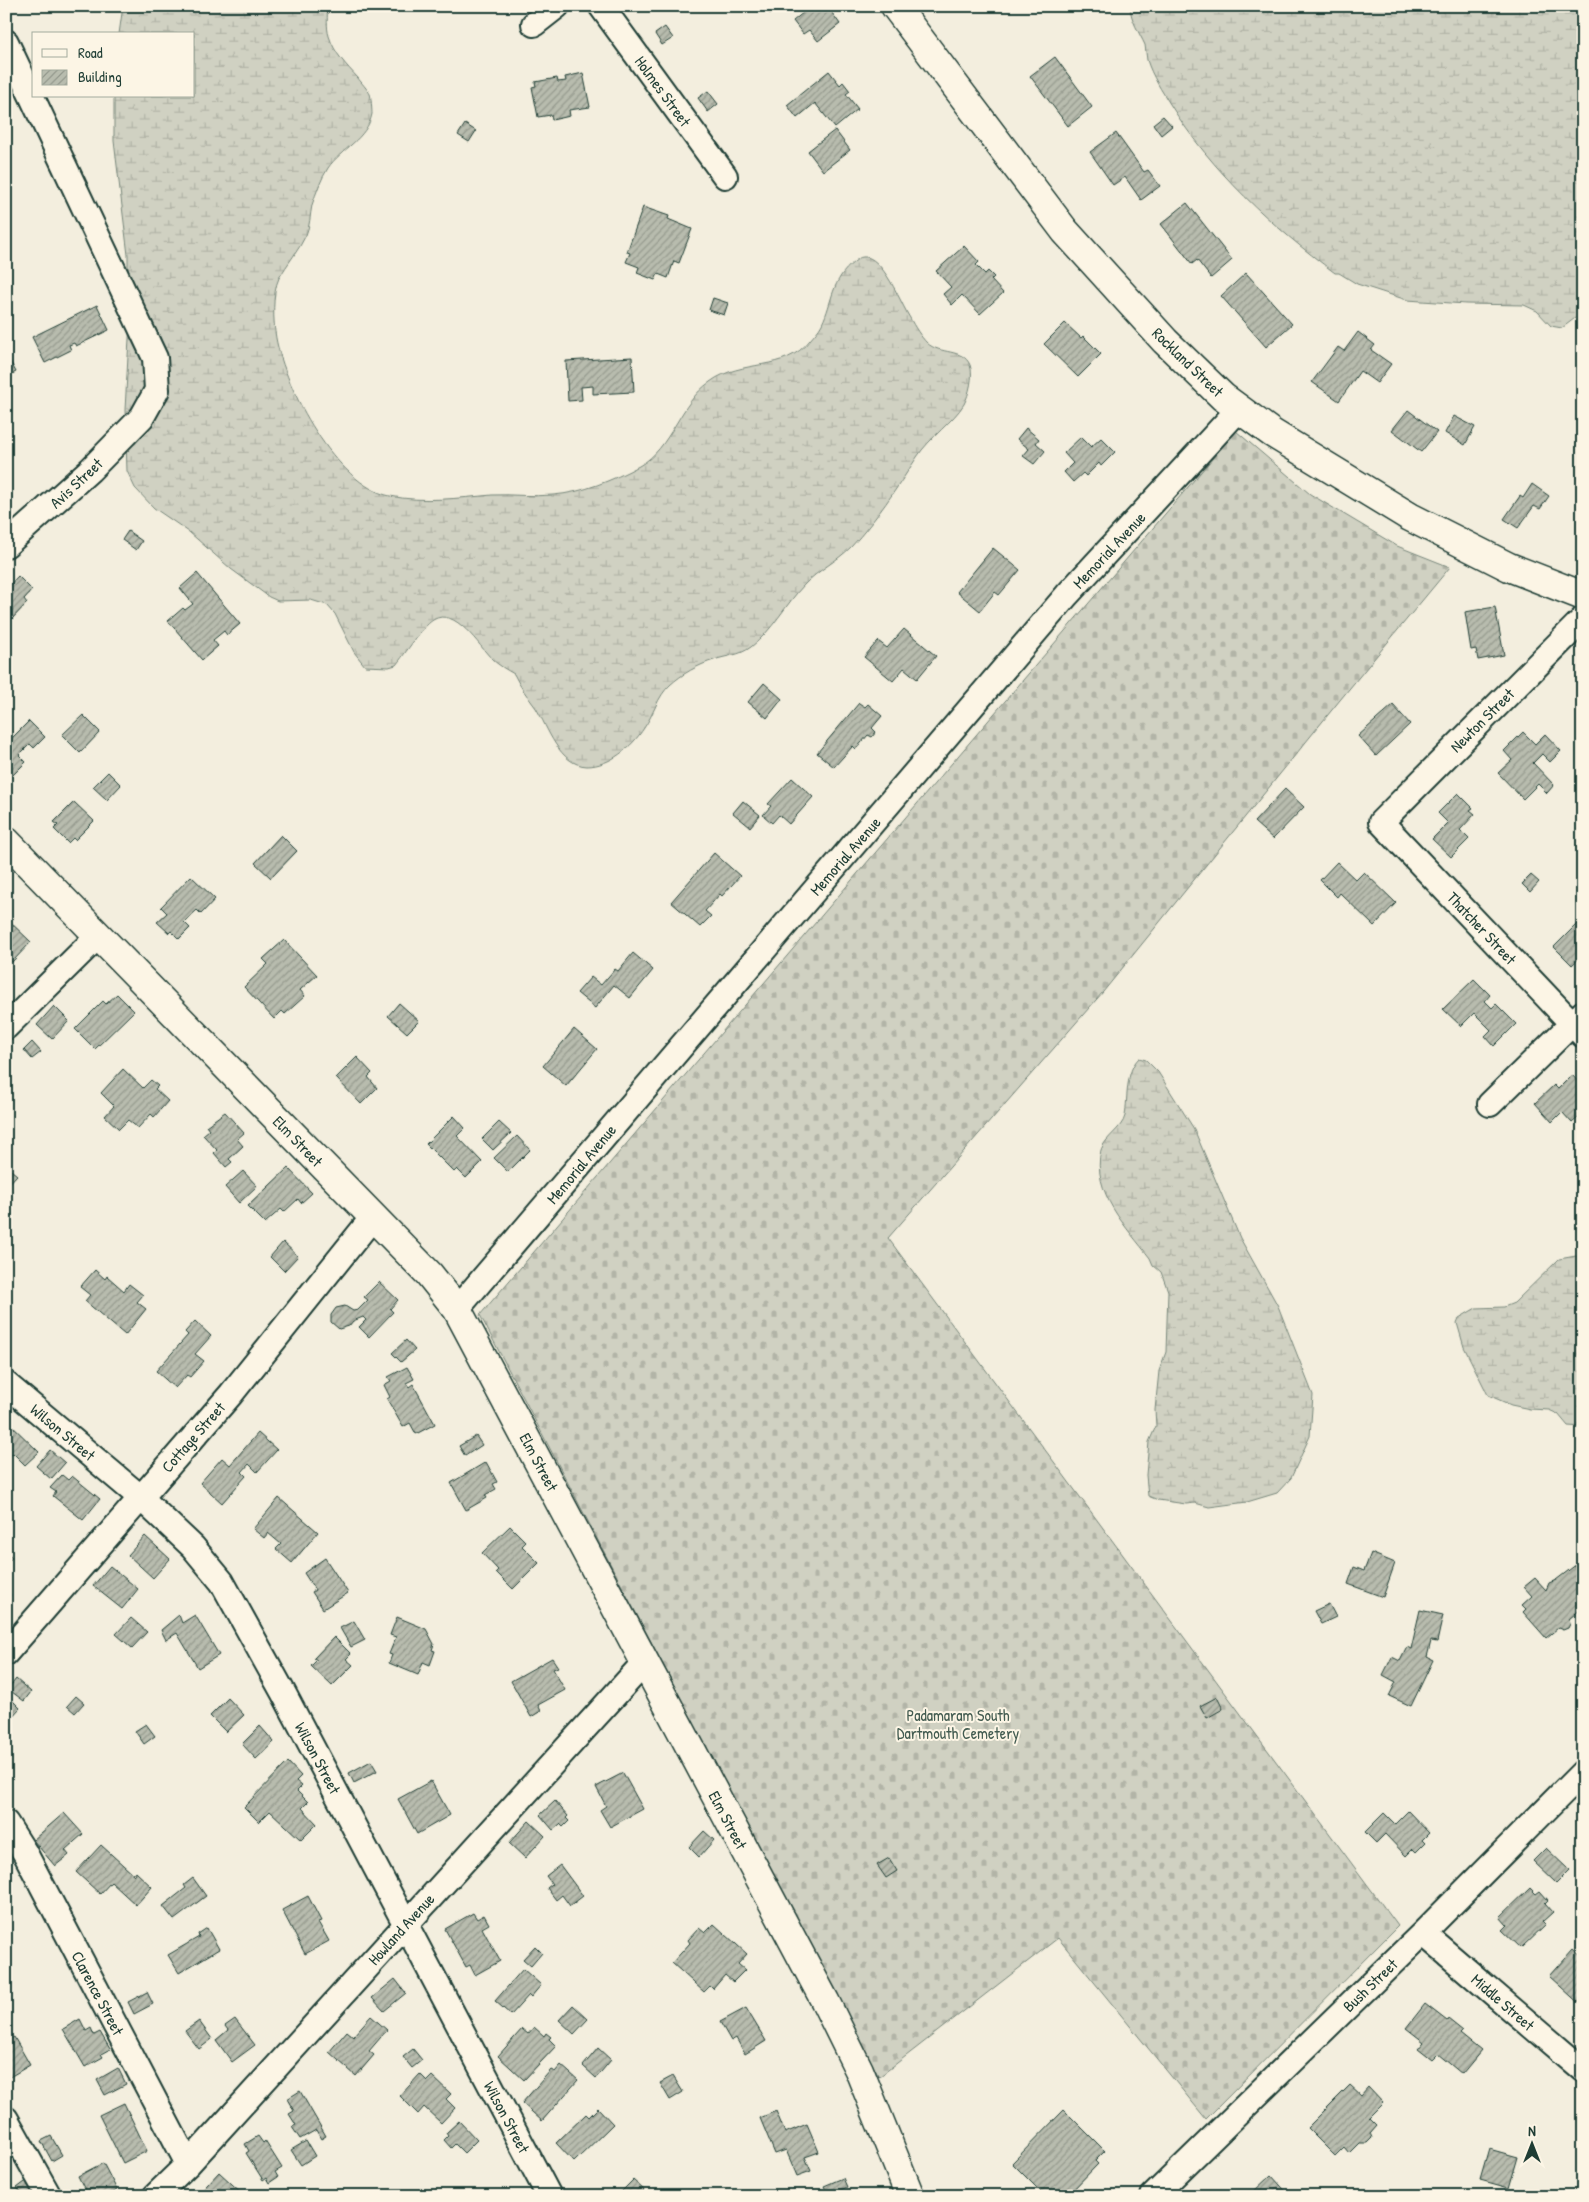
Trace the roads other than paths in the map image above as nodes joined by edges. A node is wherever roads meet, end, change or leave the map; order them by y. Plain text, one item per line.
1 (557, 6) edge
2 (600, 6) edge
3 (895, 6) edge
4 (534, 24) dead end
5 (6, 42) edge
6 (32, 98) edge
7 (32, 98) edge
8 (725, 176) dead end
9 (1239, 410) junction
10 (6, 545) edge
11 (1583, 596) edge
12 (1583, 619) edge
13 (1381, 822) joint
14 (6, 842) edge
15 (98, 936) junction
16 (1579, 1024) edge
17 (6, 1027) edge
18 (1490, 1104) dead end
19 (373, 1217) junction
20 (457, 1309) junction
21 (6, 1384) edge
22 (140, 1497) junction
23 (6, 1653) edge
24 (645, 1662) junction
25 (1583, 1772) edge
26 (6, 1823) edge
27 (405, 1925) junction
28 (1423, 1933) junction
29 (1583, 2070) edge
30 (6, 2119) edge
31 (188, 2164) junction
32 (158, 2195) edge
33 (49, 2196) edge
34 (549, 2196) edge
35 (910, 2196) edge
36 (1153, 2196) edge

1 - 4 street
2 - 8 street, Holmes Street
3 - 9 street, Rockland Street
5 - 6 street, Avis Street
7 - 10 street, Avis Street
9 - 11 street, Rockland Street
9 - 20 street, Memorial Avenue
12 - 13 street, Newton Street
13 - 16 street, Thatcher Street
14 - 15 street, Elm Street
15 - 17 street
15 - 19 street, Elm Street
16 - 18 street
19 - 20 street, Elm Street
19 - 22 street, Cottage Street
20 - 24 street, Elm Street
21 - 22 street, Wilson Street
22 - 23 street, Cottage Street
22 - 27 street, Wilson Street
24 - 27 street, Howland Avenue
24 - 35 street, Elm Street
25 - 28 street, Bush Street
26 - 31 street, Clarence Street
27 - 31 street, Howland Avenue
27 - 34 street, Wilson Street
28 - 29 street, Middle Street
28 - 36 street, Bush Street
30 - 33 street
31 - 32 street, Howland Avenue

